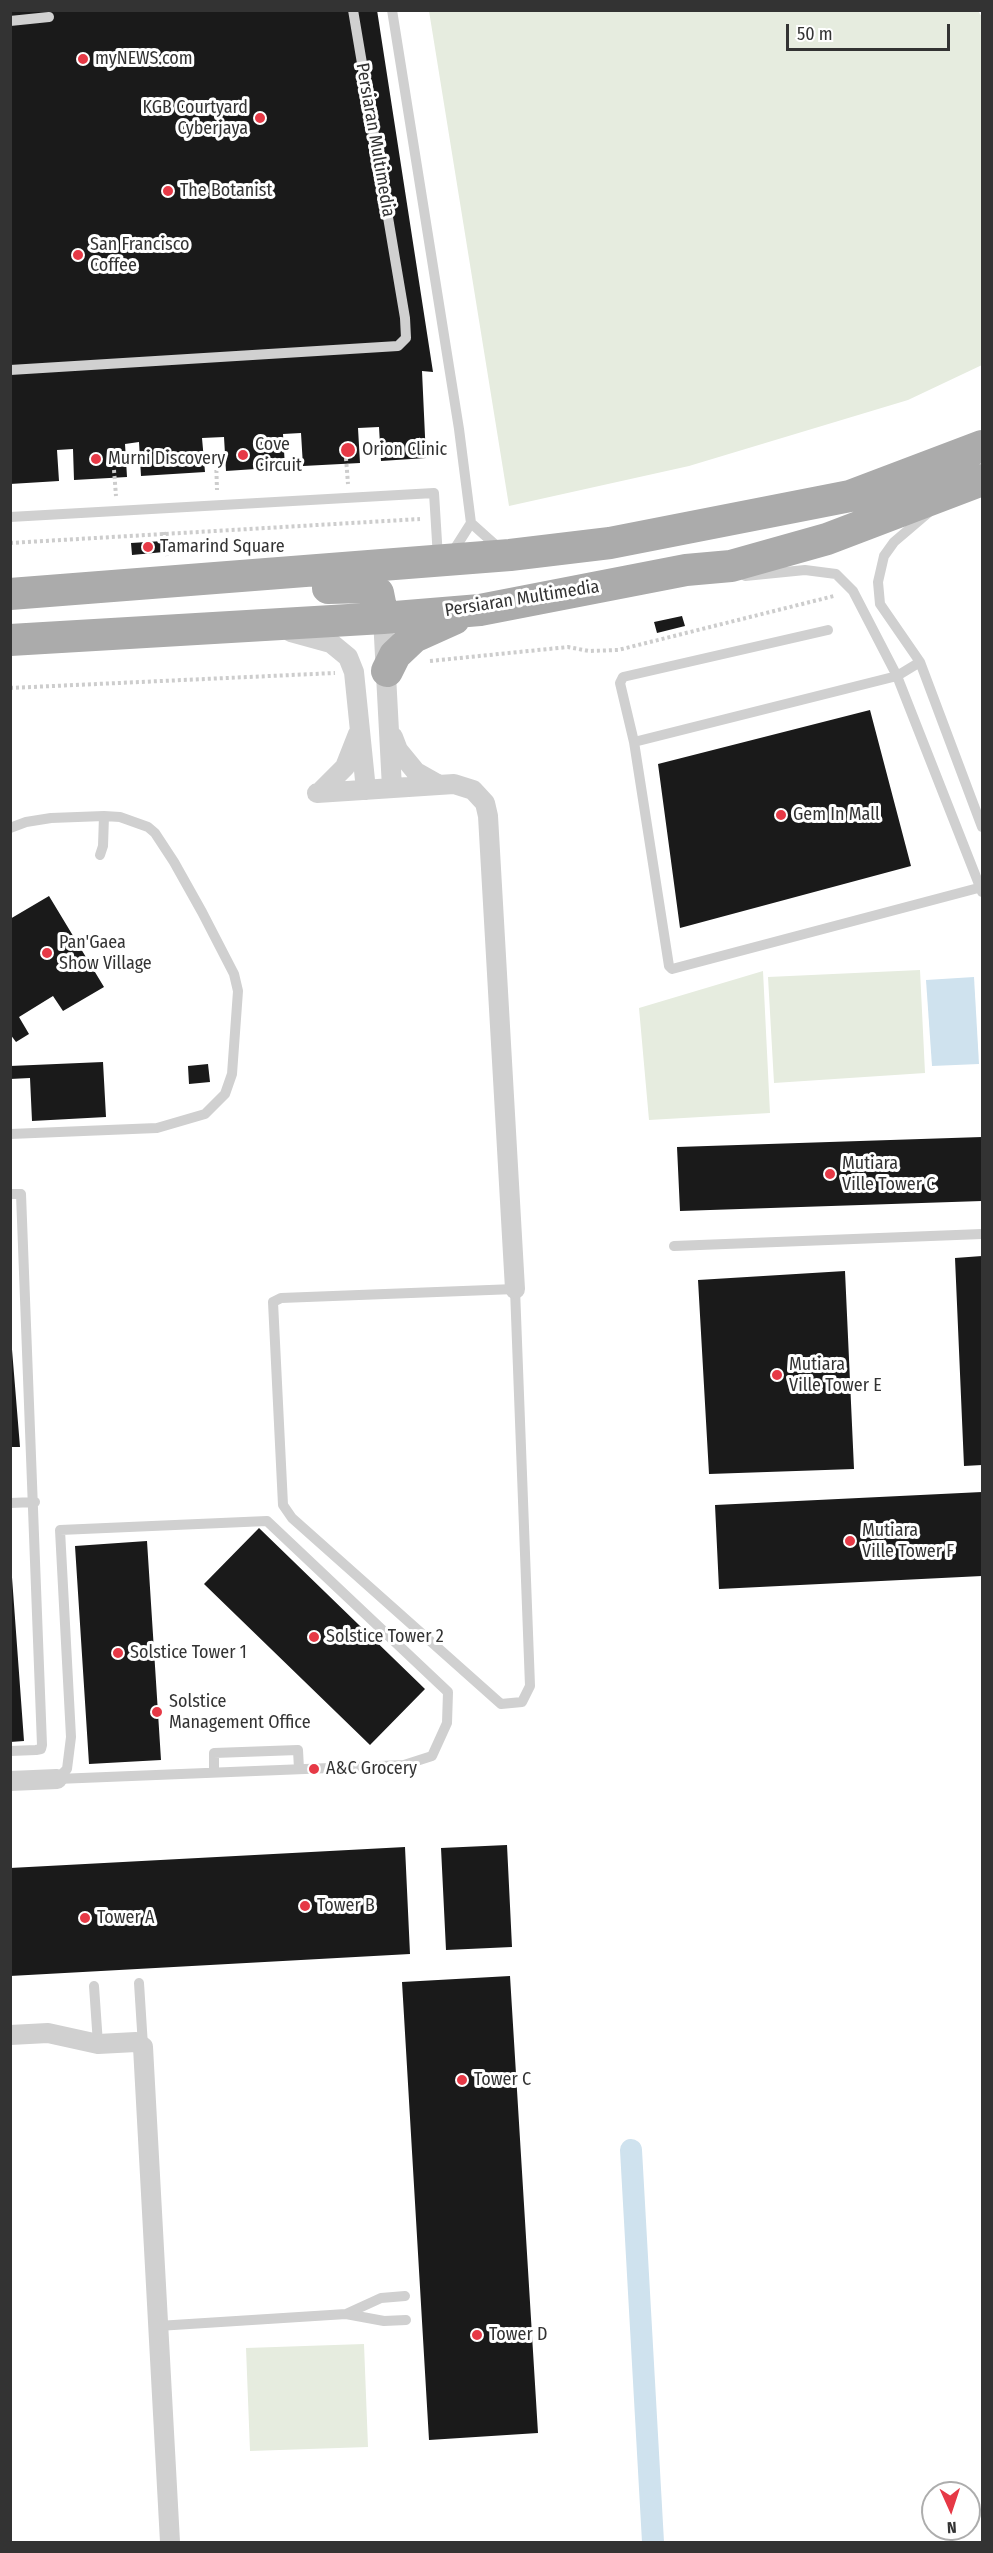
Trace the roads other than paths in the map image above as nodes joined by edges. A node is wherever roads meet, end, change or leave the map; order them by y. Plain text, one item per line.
1 (353, 10) edge
2 (392, 10) edge
3 (50, 17) dead end
4 (10, 21) edge
5 (10, 370) edge
6 (982, 446) edge
7 (982, 481) edge
8 (10, 517) edge
9 (471, 523) junction
10 (510, 555) junction
11 (442, 560) junction
12 (686, 570) junction
13 (233, 576) junction
14 (10, 594) edge
15 (480, 610) junction
16 (383, 618) junction
17 (246, 626) junction
18 (828, 630) dead end
19 (10, 640) edge
20 (920, 662) junction
21 (387, 671) junction
22 (897, 676) junction
23 (359, 717) junction
24 (390, 724) junction
25 (634, 742) junction
26 (439, 785) junction
27 (392, 788) junction
28 (366, 790) junction
29 (104, 816) junction
30 (982, 827) edge
31 (10, 828) edge
32 (99, 855) dead end
33 (982, 889) edge
34 (10, 1134) edge
35 (10, 1194) edge
36 (982, 1234) edge
37 (674, 1246) dead end
38 (515, 1289) junction
39 (34, 1502) junction
40 (10, 1503) edge
41 (10, 1751) edge
42 (299, 1768) junction
43 (214, 1772) junction
44 (57, 1779) junction
45 (10, 1781) edge
46 (139, 1983) dead end
47 (94, 1986) dead end
48 (10, 2035) edge
49 (98, 2044) junction
50 (143, 2047) junction
51 (405, 2296) dead end
52 (346, 2314) junction
53 (406, 2320) dead end
54 (158, 2326) junction
55 (170, 2542) edge

1 - 5 lane, Persiaran Multimedia
2 - 9 lane
3 - 4 lane
6 - 10 main road
7 - 12 main road, Persiaran Multimedia
7 - 20 lane
8 - 11 lane
9 - 10 lane
9 - 11 lane
10 - 11 main road
11 - 13 main road
12 - 15 main road, Persiaran Multimedia
12 - 22 lane
13 - 14 main road
13 - 16 main road
15 - 16 main road, Persiaran Multimedia
15 - 21 main road
16 - 17 main road, Persiaran Multimedia
16 - 21 street
17 - 19 main road, Persiaran Multimedia
17 - 23 street
18 - 25 lane
20 - 22 lane
20 - 30 lane
21 - 24 street
22 - 25 lane
22 - 33 lane
23 - 28 street
23 - 28 street
24 - 26 street
24 - 27 street
25 - 33 lane
26 - 27 street
26 - 38 street
27 - 28 street
29 - 31 lane
29 - 32 lane
29 - 34 lane
35 - 39 lane
36 - 37 lane
38 - 38 lane
39 - 40 lane
39 - 41 lane
42 - 43 lane
42 - 43 lane
42 - 44 lane
43 - 44 lane
44 - 45 street
46 - 50 lane
47 - 49 lane
48 - 49 street
49 - 50 street
50 - 54 street
51 - 52 lane
52 - 53 lane
52 - 54 lane
54 - 55 street

